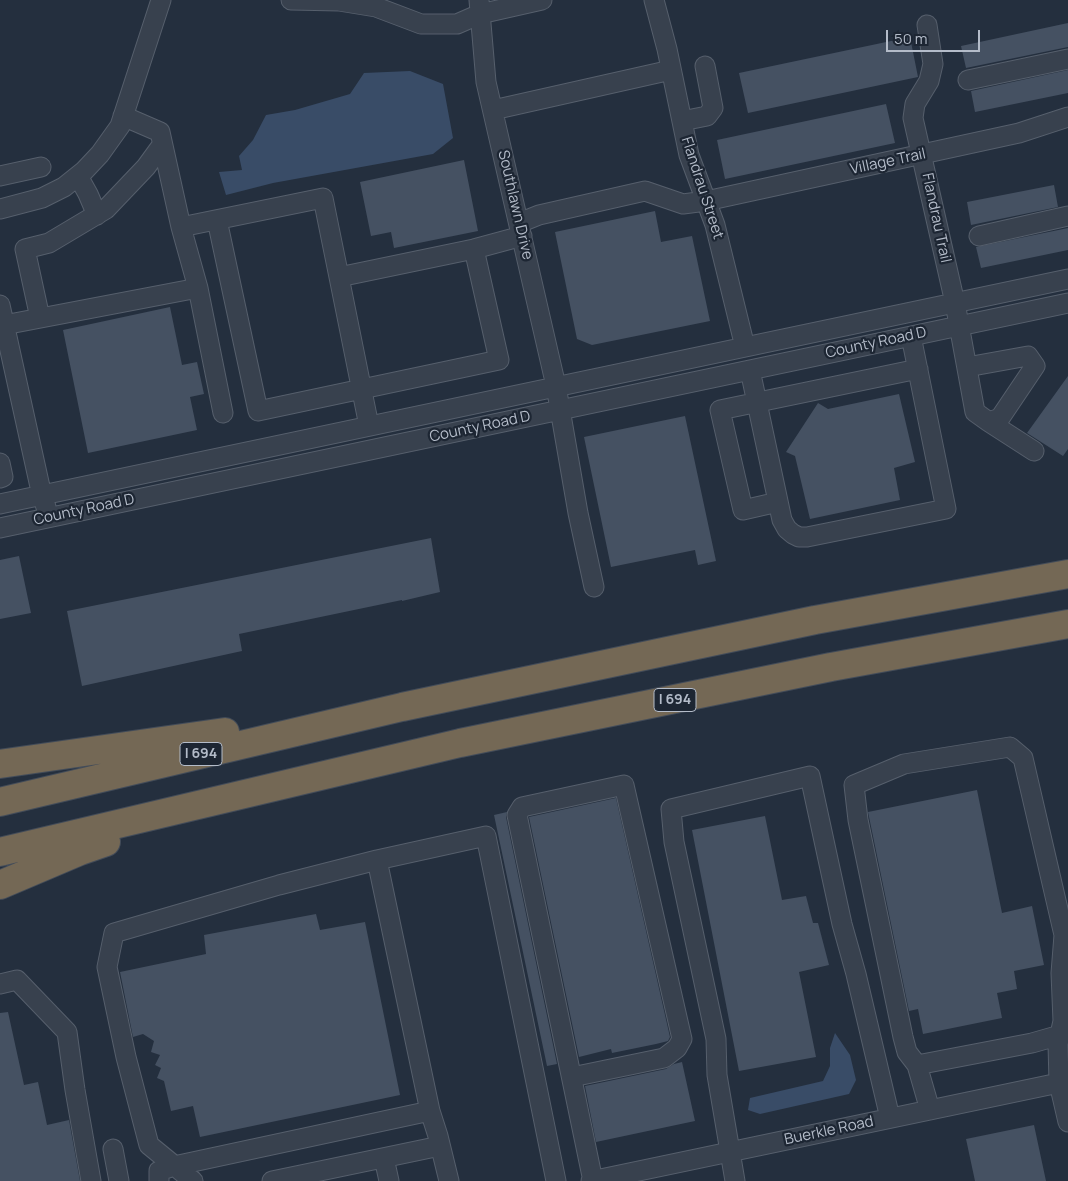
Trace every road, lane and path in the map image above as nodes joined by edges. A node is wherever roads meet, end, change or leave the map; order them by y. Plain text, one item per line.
1 (161, 0) edge
2 (291, 0) edge
3 (542, 0) edge
4 (654, 0) edge
5 (480, 7) edge
6 (927, 25) dead end
7 (1068, 59) edge
8 (705, 66) dead end
9 (672, 70) junction
10 (968, 80) dead end
11 (493, 110) junction
12 (123, 116) junction
13 (1068, 117) edge
14 (682, 121) junction
15 (162, 145) junction
16 (922, 154) junction
17 (41, 167) dead end
18 (0, 176) edge
19 (78, 176) junction
20 (706, 201) junction
21 (0, 209) edge
22 (97, 215) junction
23 (1068, 216) edge
24 (217, 220) junction
25 (181, 227) junction
26 (521, 230) junction
27 (979, 236) dead end
28 (474, 248) junction
29 (339, 277) junction
30 (1068, 279) edge
31 (198, 288) junction
32 (955, 303) junction
33 (1068, 303) edge
34 (0, 306) edge
35 (40, 318) junction
36 (4, 324) junction
37 (960, 326) junction
38 (911, 336) junction
39 (745, 347) junction
40 (967, 367) junction
41 (918, 369) junction
42 (750, 370) junction
43 (556, 386) junction
44 (362, 389) junction
45 (756, 402) junction
46 (561, 410) junction
47 (223, 413) dead end
48 (989, 422) junction
49 (369, 426) junction
50 (1034, 451) dead end
51 (0, 463) edge
52 (0, 478) edge
53 (42, 496) junction
54 (778, 502) junction
55 (0, 504) edge
56 (50, 517) junction
57 (0, 528) edge
58 (1068, 574) edge
59 (594, 587) dead end
60 (1068, 624) edge
61 (402, 707) junction
62 (0, 764) edge
63 (283, 785) junction
64 (0, 802) edge
65 (0, 852) edge
66 (377, 860) junction
67 (0, 886) edge
68 (0, 984) edge
69 (1060, 1035) junction
70 (917, 1065) junction
71 (572, 1077) junction
72 (1064, 1082) edge
73 (930, 1110) junction
74 (430, 1111) junction
75 (890, 1118) junction
76 (1068, 1122) edge
77 (440, 1146) junction
78 (113, 1150) dead end
79 (729, 1152) junction
80 (384, 1158) junction
81 (174, 1166) junction
82 (91, 1181) edge
83 (119, 1181) edge
84 (159, 1181) edge
85 (193, 1181) edge
86 (272, 1181) edge
87 (389, 1181) edge
88 (449, 1181) edge
89 (556, 1181) edge
90 (592, 1181) edge
91 (735, 1181) edge

1 - 12 street
2 - 5 street
3 - 5 street
4 - 9 street, Flandrau Street
5 - 11 street, Southlawn Drive
6 - 16 street, Flandrau Trail
7 - 10 street
8 - 14 street
9 - 11 street
9 - 14 street, Flandrau Street
11 - 26 street, Southlawn Drive
12 - 15 street
12 - 19 street
13 - 16 street, Village Trail
14 - 20 street, Flandrau Street
15 - 22 street
15 - 25 street
16 - 20 street, Village Trail
16 - 32 street, Flandrau Trail
17 - 18 street
19 - 21 street
19 - 22 street
20 - 26 street, Village Trail
20 - 39 street, Flandrau Street
22 - 35 street
23 - 27 street
24 - 25 street
24 - 29 street
24 - 44 street
25 - 31 street
26 - 28 street, Village Trail
26 - 43 street, Southlawn Drive
28 - 29 street, Village Trail
28 - 44 street
29 - 44 street
30 - 32 street, County Road D
31 - 35 street
31 - 47 street
32 - 37 street, Flandrau Trail
32 - 39 street, County Road D
33 - 37 street, County Road D
34 - 36 street
35 - 36 street
36 - 53 street
37 - 38 street, County Road D
37 - 40 street, Flandrau Trail
38 - 41 street
38 - 42 street, County Road D
39 - 43 street, County Road D
40 - 48 street, Flandrau Trail
40 - 48 street
41 - 45 street
41 - 54 street
42 - 45 street
42 - 46 street, County Road D
43 - 46 street, Southlawn Drive
43 - 49 street, County Road D
44 - 49 street
45 - 54 street
45 - 54 street
46 - 56 street, County Road D
46 - 59 street, Southlawn Drive
48 - 50 street, Flandrau Trail
49 - 53 street, County Road D
51 - 52 street
53 - 55 street, County Road D
53 - 56 street
56 - 57 street, County Road D
58 - 61 highway, I 694
60 - 63 highway, I 694
61 - 62 highway
61 - 64 highway, I 694
63 - 65 highway, I 694
63 - 67 highway
66 - 74 street
66 - 81 street
66 - 89 street
68 - 82 street
69 - 70 street
69 - 70 street
69 - 72 street
70 - 73 street
71 - 71 street
71 - 90 street
72 - 73 street, Buerkle Road
72 - 76 street
73 - 75 street, Buerkle Road
74 - 77 street
74 - 81 street
75 - 79 street, Buerkle Road
75 - 79 street
77 - 80 street
77 - 88 street
78 - 83 street
79 - 90 street, Buerkle Road
79 - 91 street
80 - 86 street
80 - 87 street
81 - 84 street
81 - 85 street

